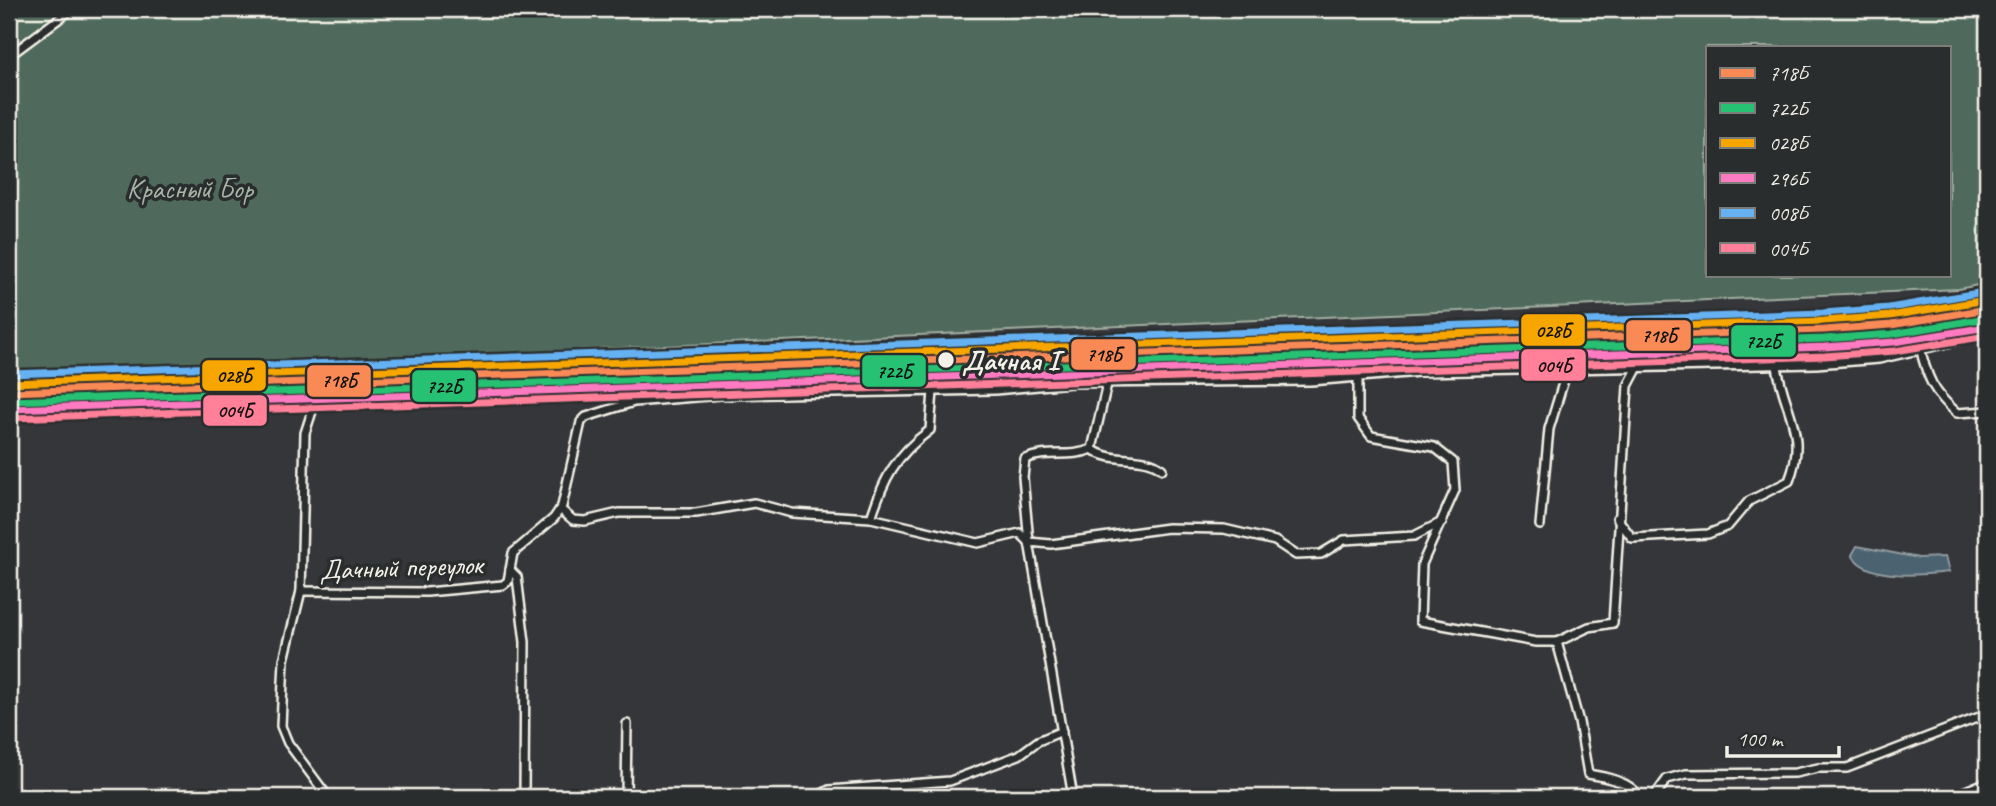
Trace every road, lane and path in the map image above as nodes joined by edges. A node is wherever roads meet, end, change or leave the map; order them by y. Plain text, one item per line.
1 (72, 9) edge
2 (9, 56) edge
3 (1987, 334) edge
4 (1920, 347) junction
5 (1777, 366) junction
6 (1637, 369) junction
7 (1567, 370) junction
8 (1358, 377) junction
9 (1107, 384) junction
10 (319, 390) junction
11 (933, 391) junction
12 (732, 396) junction
13 (9, 406) edge
14 (1987, 411) edge
15 (1092, 449) junction
16 (1162, 469) dead end
17 (560, 509) junction
18 (871, 518) junction
19 (1617, 518) junction
20 (1441, 522) junction
21 (1540, 525) dead end
22 (1029, 542) junction
23 (510, 570) junction
24 (301, 591) junction
25 (1557, 642) junction
26 (1987, 714) edge
27 (627, 724) dead end
28 (1062, 731) junction
29 (1987, 782) edge
30 (328, 797) edge
31 (524, 797) edge
32 (626, 797) edge
33 (817, 797) edge
34 (1073, 797) edge
35 (1640, 797) edge
36 (1654, 797) edge
37 (1951, 797) edge

1 - 2 street
3 - 4 street
4 - 5 street
4 - 14 street
5 - 6 street
5 - 19 street
6 - 7 street
6 - 19 street
7 - 8 street
7 - 21 street
8 - 9 street
8 - 20 street
9 - 11 street
9 - 15 street
10 - 12 street
10 - 13 street
10 - 24 street
11 - 12 street
11 - 18 street
12 - 17 street
15 - 16 street
15 - 22 street
17 - 18 street
17 - 23 street
18 - 22 street
19 - 25 street
20 - 22 street
20 - 25 street
22 - 28 street
23 - 24 street, Дачный переулок
23 - 31 street
24 - 30 street
25 - 35 street
26 - 36 street
27 - 32 street
28 - 33 street
28 - 34 street
29 - 37 street

